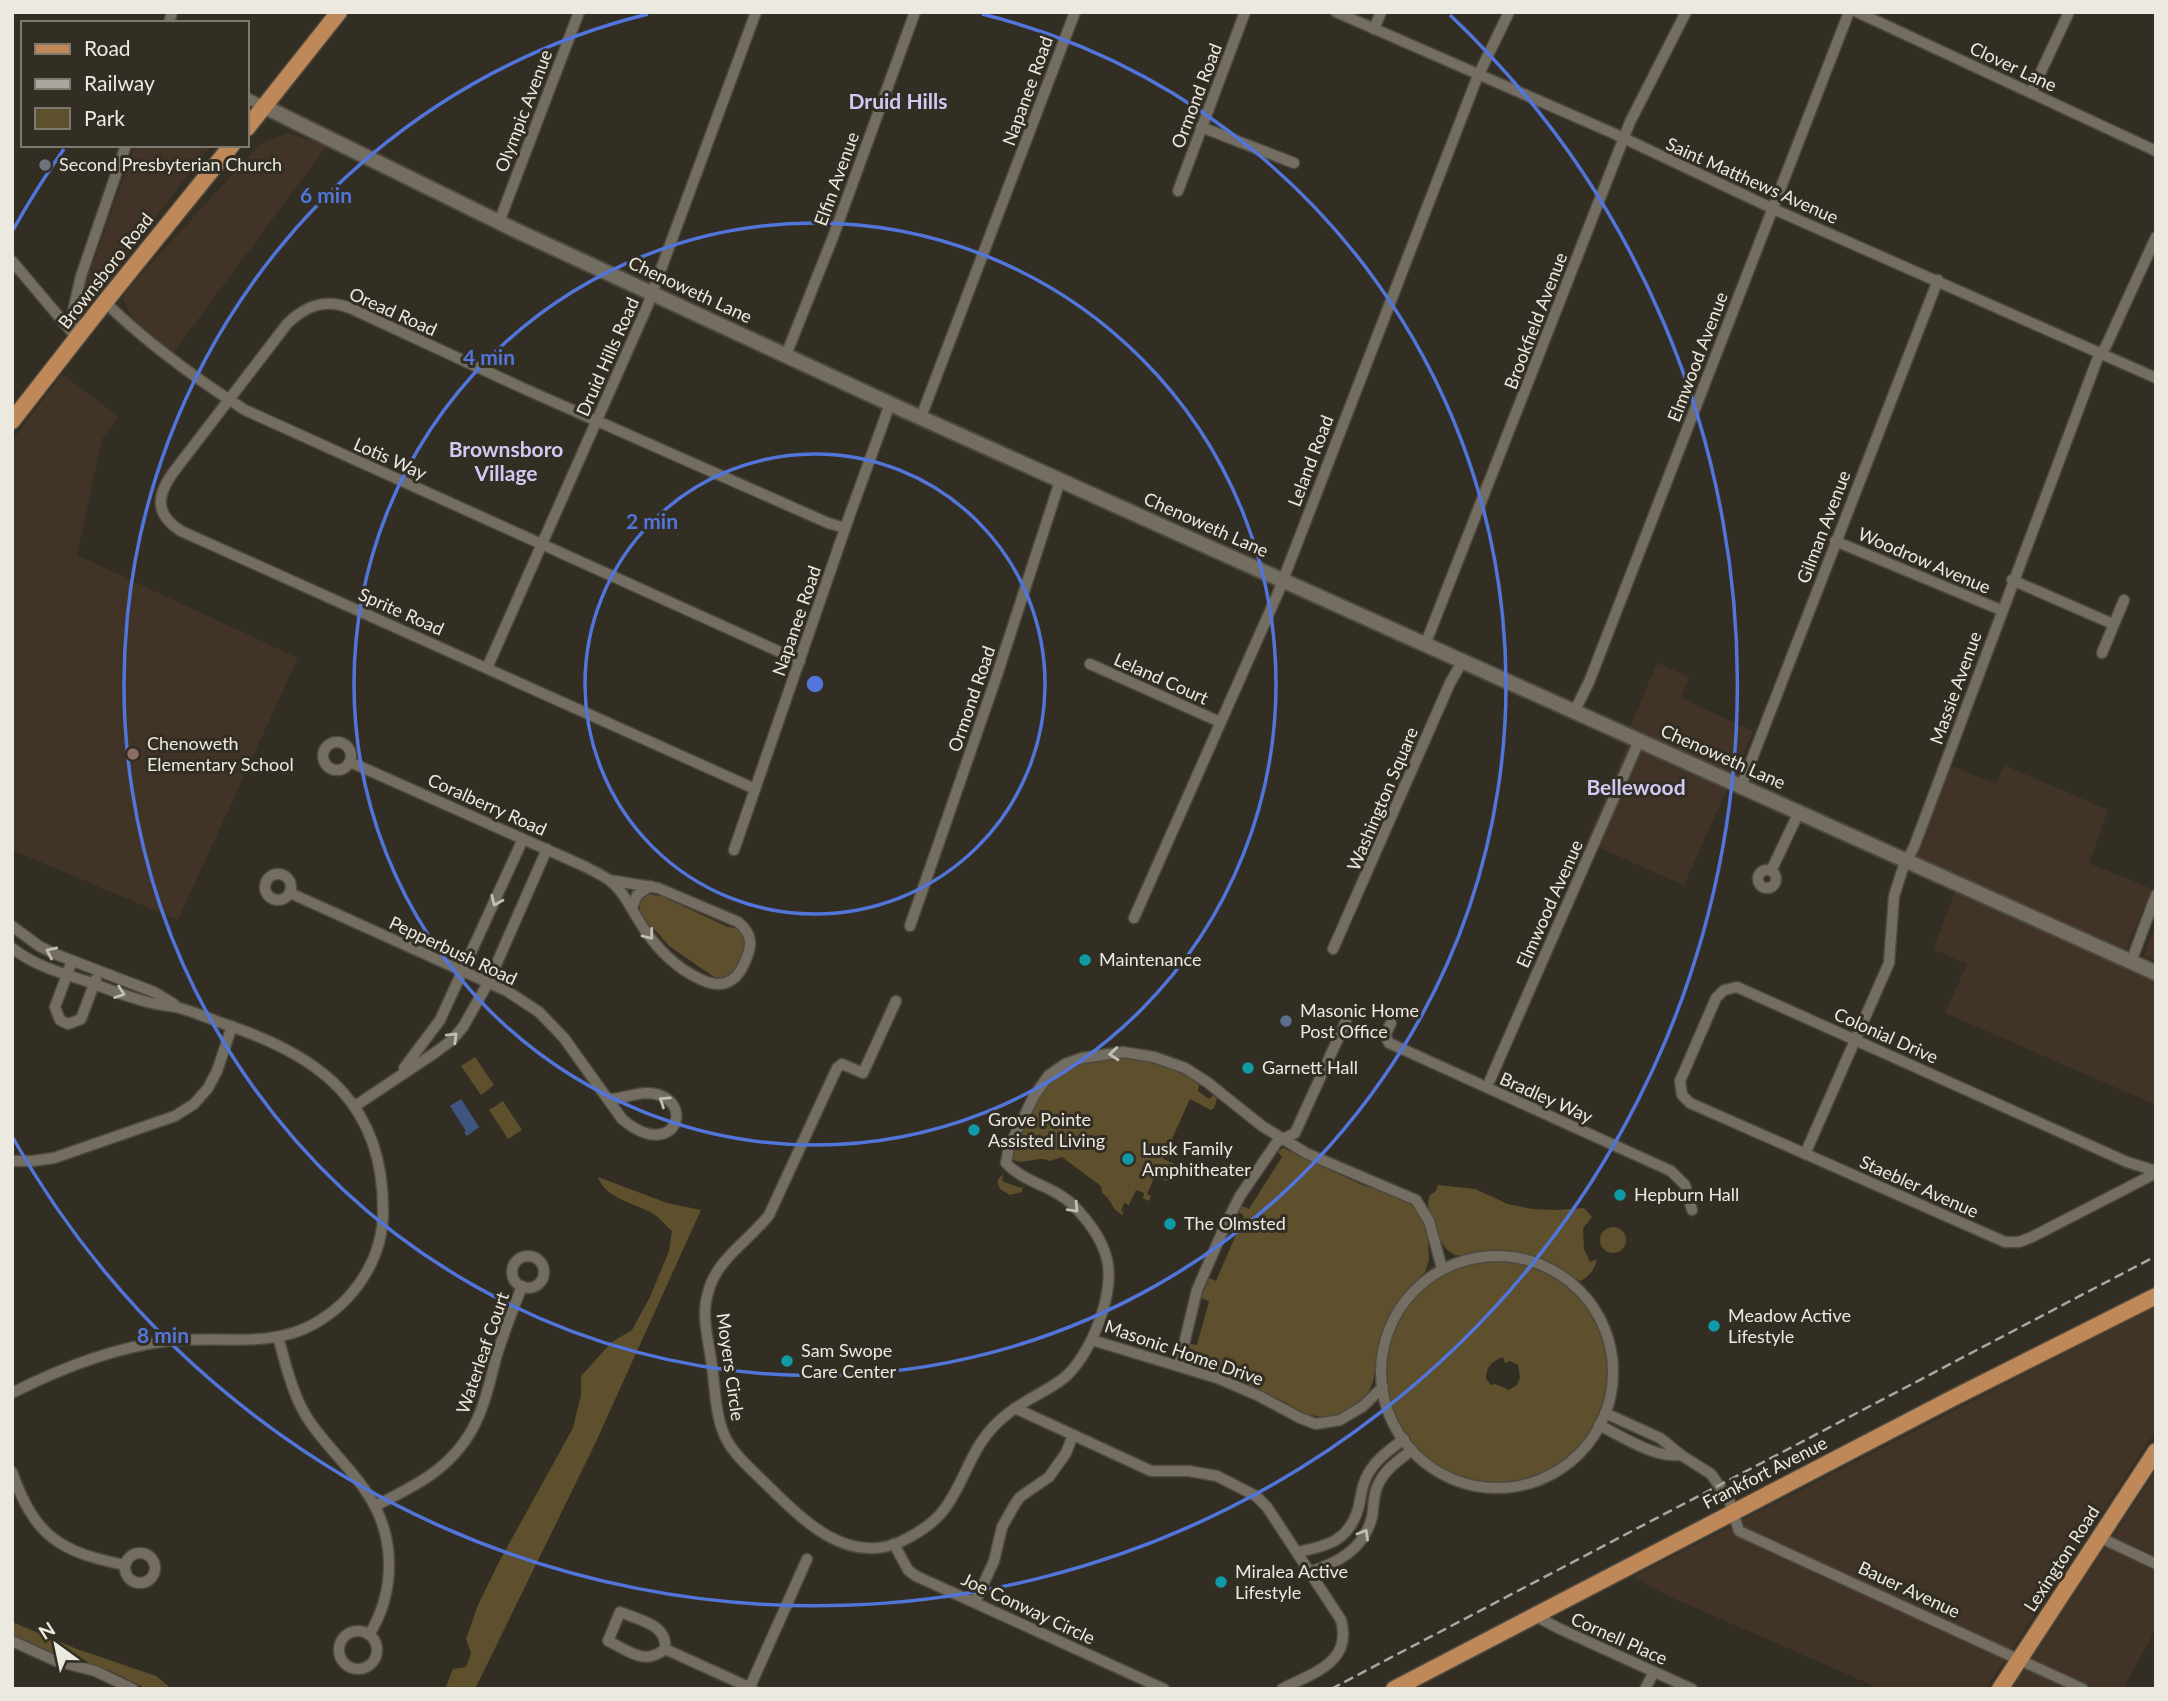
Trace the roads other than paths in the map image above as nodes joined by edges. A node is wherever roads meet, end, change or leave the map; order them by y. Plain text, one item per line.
1 (339, 12) edge
2 (579, 12) edge
3 (757, 12) edge
4 (915, 12) edge
5 (1075, 12) edge
6 (1245, 12) edge
7 (1336, 12) edge
8 (1381, 12) edge
9 (1509, 12) edge
10 (1686, 12) edge
11 (1849, 12) edge
12 (1857, 12) edge
13 (2069, 12) edge
14 (1374, 29) junction
15 (1478, 75) junction
16 (2031, 93) junction
17 (248, 98) edge
18 (265, 107) junction
19 (248, 127) edge
20 (1201, 127) junction
21 (1624, 139) junction
22 (126, 147) edge
23 (230, 147) edge
24 (2156, 151) edge
25 (1294, 163) dead end
26 (1178, 191) dead end
27 (1773, 208) junction
28 (499, 222) junction
29 (2156, 237) edge
30 (12, 261) edge
31 (1937, 280) junction
32 (652, 295) junction
33 (105, 302) junction
34 (77, 339) junction
35 (2101, 353) junction
36 (786, 355) junction
37 (2156, 377) edge
38 (229, 400) junction
39 (890, 404) junction
40 (921, 417) junction
41 (597, 420) junction
42 (12, 421) edge
43 (1060, 481) junction
44 (845, 528) junction
45 (1835, 541) junction
46 (541, 544) junction
47 (2012, 580) junction
48 (1282, 581) junction
49 (2124, 600) dead end
50 (2001, 610) junction
51 (2113, 624) junction
52 (1425, 645) junction
53 (2102, 653) dead end
54 (800, 660) junction
55 (1462, 662) junction
56 (1090, 664) dead end
57 (486, 668) junction
58 (1574, 712) junction
59 (1220, 722) junction
60 (1639, 741) junction
61 (350, 762) dead end
62 (1741, 787) junction
63 (755, 789) junction
64 (1799, 812) junction
65 (523, 839) junction
66 (547, 849) junction
67 (734, 850) dead end
68 (1906, 861) junction
69 (1770, 871) dead end
70 (609, 880) junction
71 (650, 886) junction
72 (290, 893) dead end
73 (2156, 895) edge
74 (632, 908) junction
75 (1134, 918) dead end
76 (12, 926) edge
77 (910, 926) dead end
78 (12, 948) edge
79 (1333, 949) dead end
80 (72, 961) junction
81 (2130, 962) junction
82 (99, 971) junction
83 (464, 973) junction
84 (2156, 973) edge
85 (67, 975) junction
86 (488, 983) junction
87 (94, 984) junction
88 (896, 1001) dead end
89 (180, 1009) junction
90 (1346, 1021) dead end
91 (1391, 1023) dead end
92 (232, 1026) junction
93 (1856, 1039) junction
94 (397, 1076) junction
95 (1490, 1080) dead end
96 (1680, 1081) joint
97 (607, 1098) junction
98 (355, 1106) junction
99 (1284, 1139) junction
100 (1805, 1154) junction
101 (12, 1161) edge
102 (2127, 1162) junction
103 (2156, 1172) edge
104 (2127, 1187) junction
105 (1692, 1210) dead end
106 (1442, 1268) junction
107 (522, 1286) dead end
108 (2156, 1296) edge
109 (278, 1337) junction
110 (1092, 1340) junction
111 (1179, 1365) junction
112 (1383, 1387) junction
113 (12, 1393) edge
114 (1015, 1408) junction
115 (1609, 1415) junction
116 (1600, 1425) junction
117 (1073, 1435) junction
118 (1404, 1439) junction
119 (1412, 1450) junction
120 (2156, 1451) edge
121 (1681, 1455) junction
122 (12, 1472) edge
123 (375, 1506) junction
124 (1732, 1512) junction
125 (2099, 1537) junction
126 (894, 1544) junction
127 (1297, 1552) junction
128 (807, 1559) dead end
129 (2156, 1564) edge
130 (125, 1565) dead end
131 (1310, 1572) junction
132 (975, 1602) junction
133 (1534, 1615) junction
134 (369, 1634) dead end
135 (12, 1641) edge
136 (665, 1649) junction
137 (2020, 1659) junction
138 (1654, 1672) junction
139 (750, 1688) edge
140 (132, 1689) edge
141 (1164, 1689) edge
142 (1282, 1689) edge
143 (1394, 1689) edge
144 (1645, 1689) edge
145 (1692, 1689) edge
146 (2000, 1689) edge
147 (2083, 1689) edge

1 - 18 main road
2 - 28 street, Olympic Avenue
3 - 32 street, Druid Hills Road
4 - 36 street, Elfin Avenue
5 - 40 street, Napanee Road
6 - 20 street, Ormond Road
7 - 14 street, Saint Matthews Avenue
8 - 14 street
9 - 15 street, Leland Road
10 - 21 street, Brookfield Avenue
11 - 27 street, Elmwood Avenue
12 - 16 street, Clover Lane
13 - 16 street
14 - 15 street, Saint Matthews Avenue
15 - 21 street, Saint Matthews Avenue
15 - 48 street, Leland Road
16 - 24 street, Clover Lane
17 - 18 street, Chenoweth Lane
18 - 19 main road
18 - 28 main road, Chenoweth Lane
20 - 25 street
20 - 26 street, Ormond Road
21 - 27 street, Saint Matthews Avenue
21 - 52 street, Brookfield Avenue
22 - 34 street
23 - 33 main road, Brownsboro Road
27 - 31 street, Saint Matthews Avenue
27 - 58 street, Elmwood Avenue
28 - 32 main road, Chenoweth Lane
29 - 35 street, Massie Avenue
30 - 34 street
31 - 35 street, Saint Matthews Avenue
31 - 45 street, Gilman Avenue
32 - 36 main road, Chenoweth Lane
32 - 41 street, Druid Hills Road
33 - 34 main road, Brownsboro Road
33 - 38 street, Lotis Way
34 - 42 main road, Brownsboro Road
35 - 37 street, Saint Matthews Avenue
35 - 47 street, Massie Avenue
36 - 39 main road, Chenoweth Lane
38 - 41 street, Oread Road
38 - 46 street, Lotis Way
38 - 57 street, Sprite Road
39 - 40 main road, Chenoweth Lane
39 - 44 street, Napanee Road
40 - 43 main road, Chenoweth Lane
41 - 44 street, Oread Road
41 - 46 street, Druid Hills Road
43 - 48 main road, Chenoweth Lane
43 - 77 street, Ormond Road
44 - 54 street, Napanee Road
45 - 50 street, Woodrow Avenue
45 - 62 street, Gilman Avenue
46 - 54 street, Lotis Way
46 - 57 street, Druid Hills Road
47 - 50 street, Massie Avenue
47 - 51 street
48 - 52 main road, Chenoweth Lane
48 - 59 street, Leland Road
49 - 51 street
50 - 68 street, Massie Avenue
51 - 53 street
52 - 55 main road, Chenoweth Lane
54 - 63 street, Napanee Road
55 - 58 main road, Chenoweth Lane
55 - 79 street, Washington Square
56 - 59 street, Leland Court
57 - 63 street, Sprite Road
58 - 60 main road, Chenoweth Lane
59 - 75 street, Leland Road
60 - 62 main road, Chenoweth Lane
60 - 95 street, Elmwood Avenue
61 - 65 street, Coralberry Road
62 - 64 main road, Chenoweth Lane
63 - 67 street, Napanee Road
64 - 68 main road, Chenoweth Lane
64 - 69 street
65 - 66 street, Coralberry Road
65 -> 83 street
66 - 70 street, Coralberry Road
66 - 86 street
68 - 81 main road, Chenoweth Lane
68 - 93 street, Massie Avenue
70 - 71 street, Coralberry Road
70 - 74 street, Coralberry Road
71 - 74 street
74 -> 71 street, Coralberry Road
72 - 83 street, Pepperbush Road
73 - 81 street
80 -> 76 street
78 - 85 street
80 - 82 street
80 - 85 street
81 - 84 main road, Chenoweth Lane
82 - 87 street
82 - 89 street
83 - 86 street, Pepperbush Road
83 - 94 street
85 - 87 street
85 - 87 street
94 -> 86 street
86 - 97 street, Pepperbush Road
87 -> 89 street
88 - 126 street, Moyers Circle
89 - 92 street
90 - 99 street
91 - 105 street, Bradley Way
92 - 98 street
92 - 101 street
93 - 96 street, Colonial Drive
93 - 100 street, Massie Avenue
93 - 102 street, Colonial Drive
94 - 98 street
96 - 100 street, Staebler Avenue
97 -> 97 street, Pepperbush Road
98 - 109 street
99 - 106 street, Masonic Home Drive
99 -> 110 street, Masonic Home Drive
99 - 111 street
100 - 104 street, Staebler Avenue
102 - 103 street, Colonial Drive
102 - 104 street
103 - 104 street, Staebler Avenue
106 - 112 street
106 - 115 street
107 - 123 street, Waterleaf Court
108 - 124 main road, Frankfort Avenue
109 - 113 street
109 - 123 street
110 - 111 street, Masonic Home Drive
110 - 114 street, Moyers Circle
111 - 112 street, Masonic Home Drive
112 - 118 street
114 - 117 street
114 - 126 street, Moyers Circle
115 - 116 street
115 - 121 street
116 - 119 street
116 - 121 street
117 - 127 street
117 - 132 street
118 - 119 street
118 - 127 street
131 -> 119 street
120 - 125 main road, Lexington Road
121 - 124 street
122 - 130 street
123 - 134 street
124 - 133 main road, Frankfort Avenue
124 - 137 street, Bauer Avenue
125 - 129 street
125 - 137 main road, Lexington Road
126 - 132 street, Joe Conway Circle
127 - 131 street
128 - 139 street
131 - 142 street
132 - 141 street, Joe Conway Circle
133 - 138 street, Cornell Place
133 - 143 main road, Frankfort Avenue
135 - 140 street
136 - 136 street
136 - 139 street
137 - 146 main road, Lexington Road
137 - 147 street, Bauer Avenue
138 - 144 street
138 - 145 street, Cornell Place

